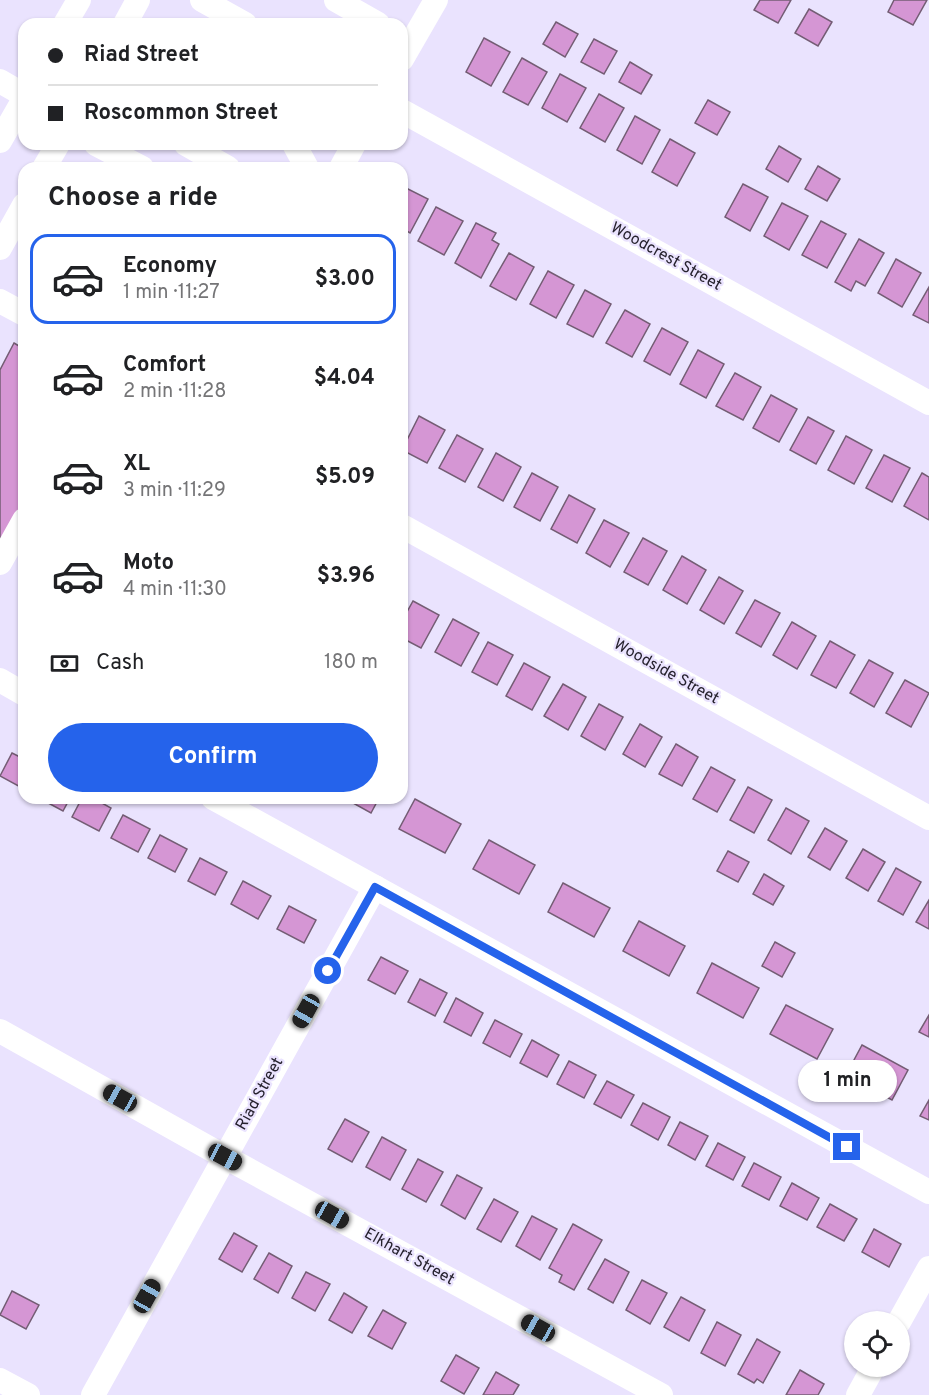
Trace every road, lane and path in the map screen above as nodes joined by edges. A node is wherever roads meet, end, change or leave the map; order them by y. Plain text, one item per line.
1 (79, 0) edge
2 (138, 0) edge
3 (202, 0) edge
4 (336, 0) edge
5 (436, 0) edge
6 (68, 18) edge
7 (128, 18) edge
8 (234, 18) edge
9 (368, 18) edge
10 (408, 42) edge
11 (0, 81) edge
12 (18, 93) edge
13 (18, 108) edge
14 (408, 114) edge
15 (0, 141) edge
16 (108, 150) edge
17 (196, 150) edge
18 (130, 162) edge
19 (218, 162) edge
20 (18, 216) edge
21 (0, 248) edge
22 (0, 301) edge
23 (18, 311) edge
24 (929, 404) edge
25 (408, 529) edge
26 (18, 531) edge
27 (0, 563) edge
28 (0, 680) edge
29 (18, 690) edge
30 (224, 804) edge
31 (929, 818) edge
32 (375, 887) junction
33 (0, 1030) edge
34 (225, 1157) junction
35 (929, 1192) edge
36 (929, 1268) edge
37 (905, 1311) edge
38 (868, 1377) edge
39 (0, 1380) edge
40 (28, 1395) edge
41 (93, 1395) edge
42 (661, 1395) edge
43 (858, 1395) edge

1 - 6 street
2 - 7 street
3 - 8 street
4 - 9 street
5 - 10 street
11 - 12 street
13 - 15 street
14 - 24 street, Woodcrest Street
16 - 18 street
17 - 19 street
20 - 21 street
22 - 23 street
25 - 31 street, Woodside Street
26 - 27 street
28 - 29 street
30 - 32 street
32 - 34 street, Riad Street
32 - 35 street
33 - 34 street, Elkhart Street
34 - 41 street, Riad Street
34 - 42 street, Elkhart Street
36 - 37 street
38 - 43 street
39 - 40 street

